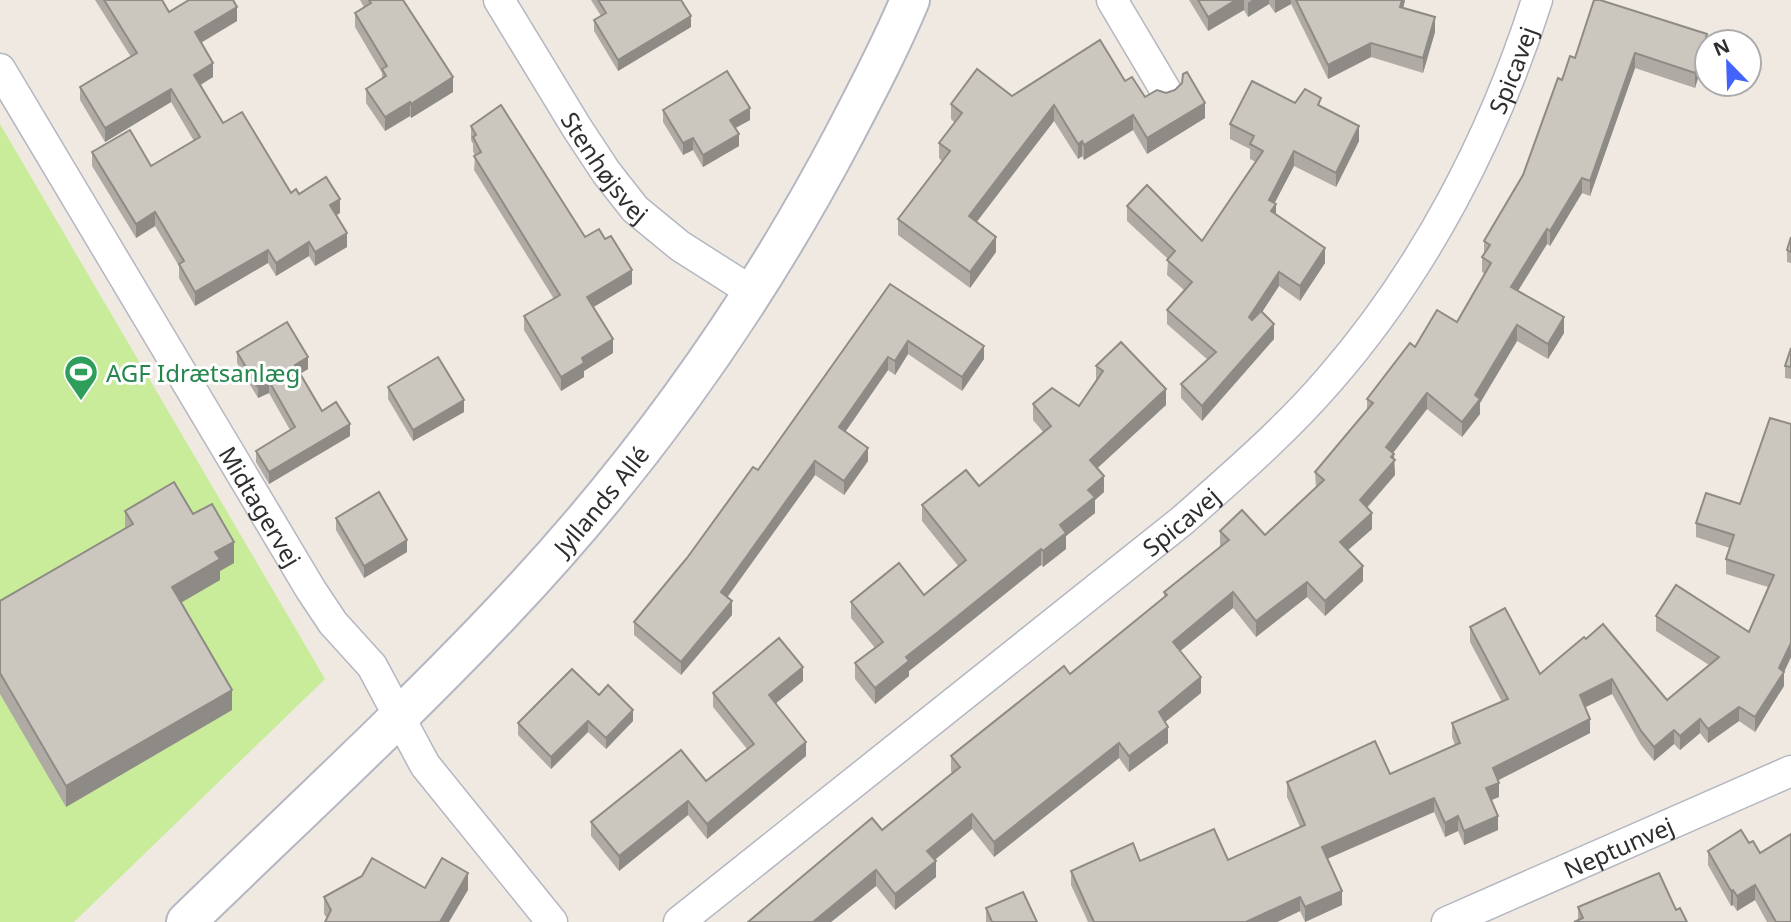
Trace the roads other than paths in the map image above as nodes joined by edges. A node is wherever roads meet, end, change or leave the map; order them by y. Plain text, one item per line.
1 (499, 0) edge
2 (910, 0) edge
3 (1112, 0) edge
4 (1537, 0) edge
5 (0, 69) edge
6 (1166, 91) edge
7 (754, 293) junction
8 (398, 716) junction
9 (1791, 771) edge
10 (537, 916) edge
11 (186, 922) edge
12 (679, 922) edge
13 (1447, 922) edge

1 - 7 street, Stenhøjsvej
2 - 7 street, Jyllands Allé
3 - 6 street
4 - 12 street, Spicavej
5 - 8 street, Midtagervej
7 - 8 street, Jyllands Allé
8 - 10 street, Midtagervej
8 - 11 street, Jyllands Allé
9 - 13 street, Neptunvej

